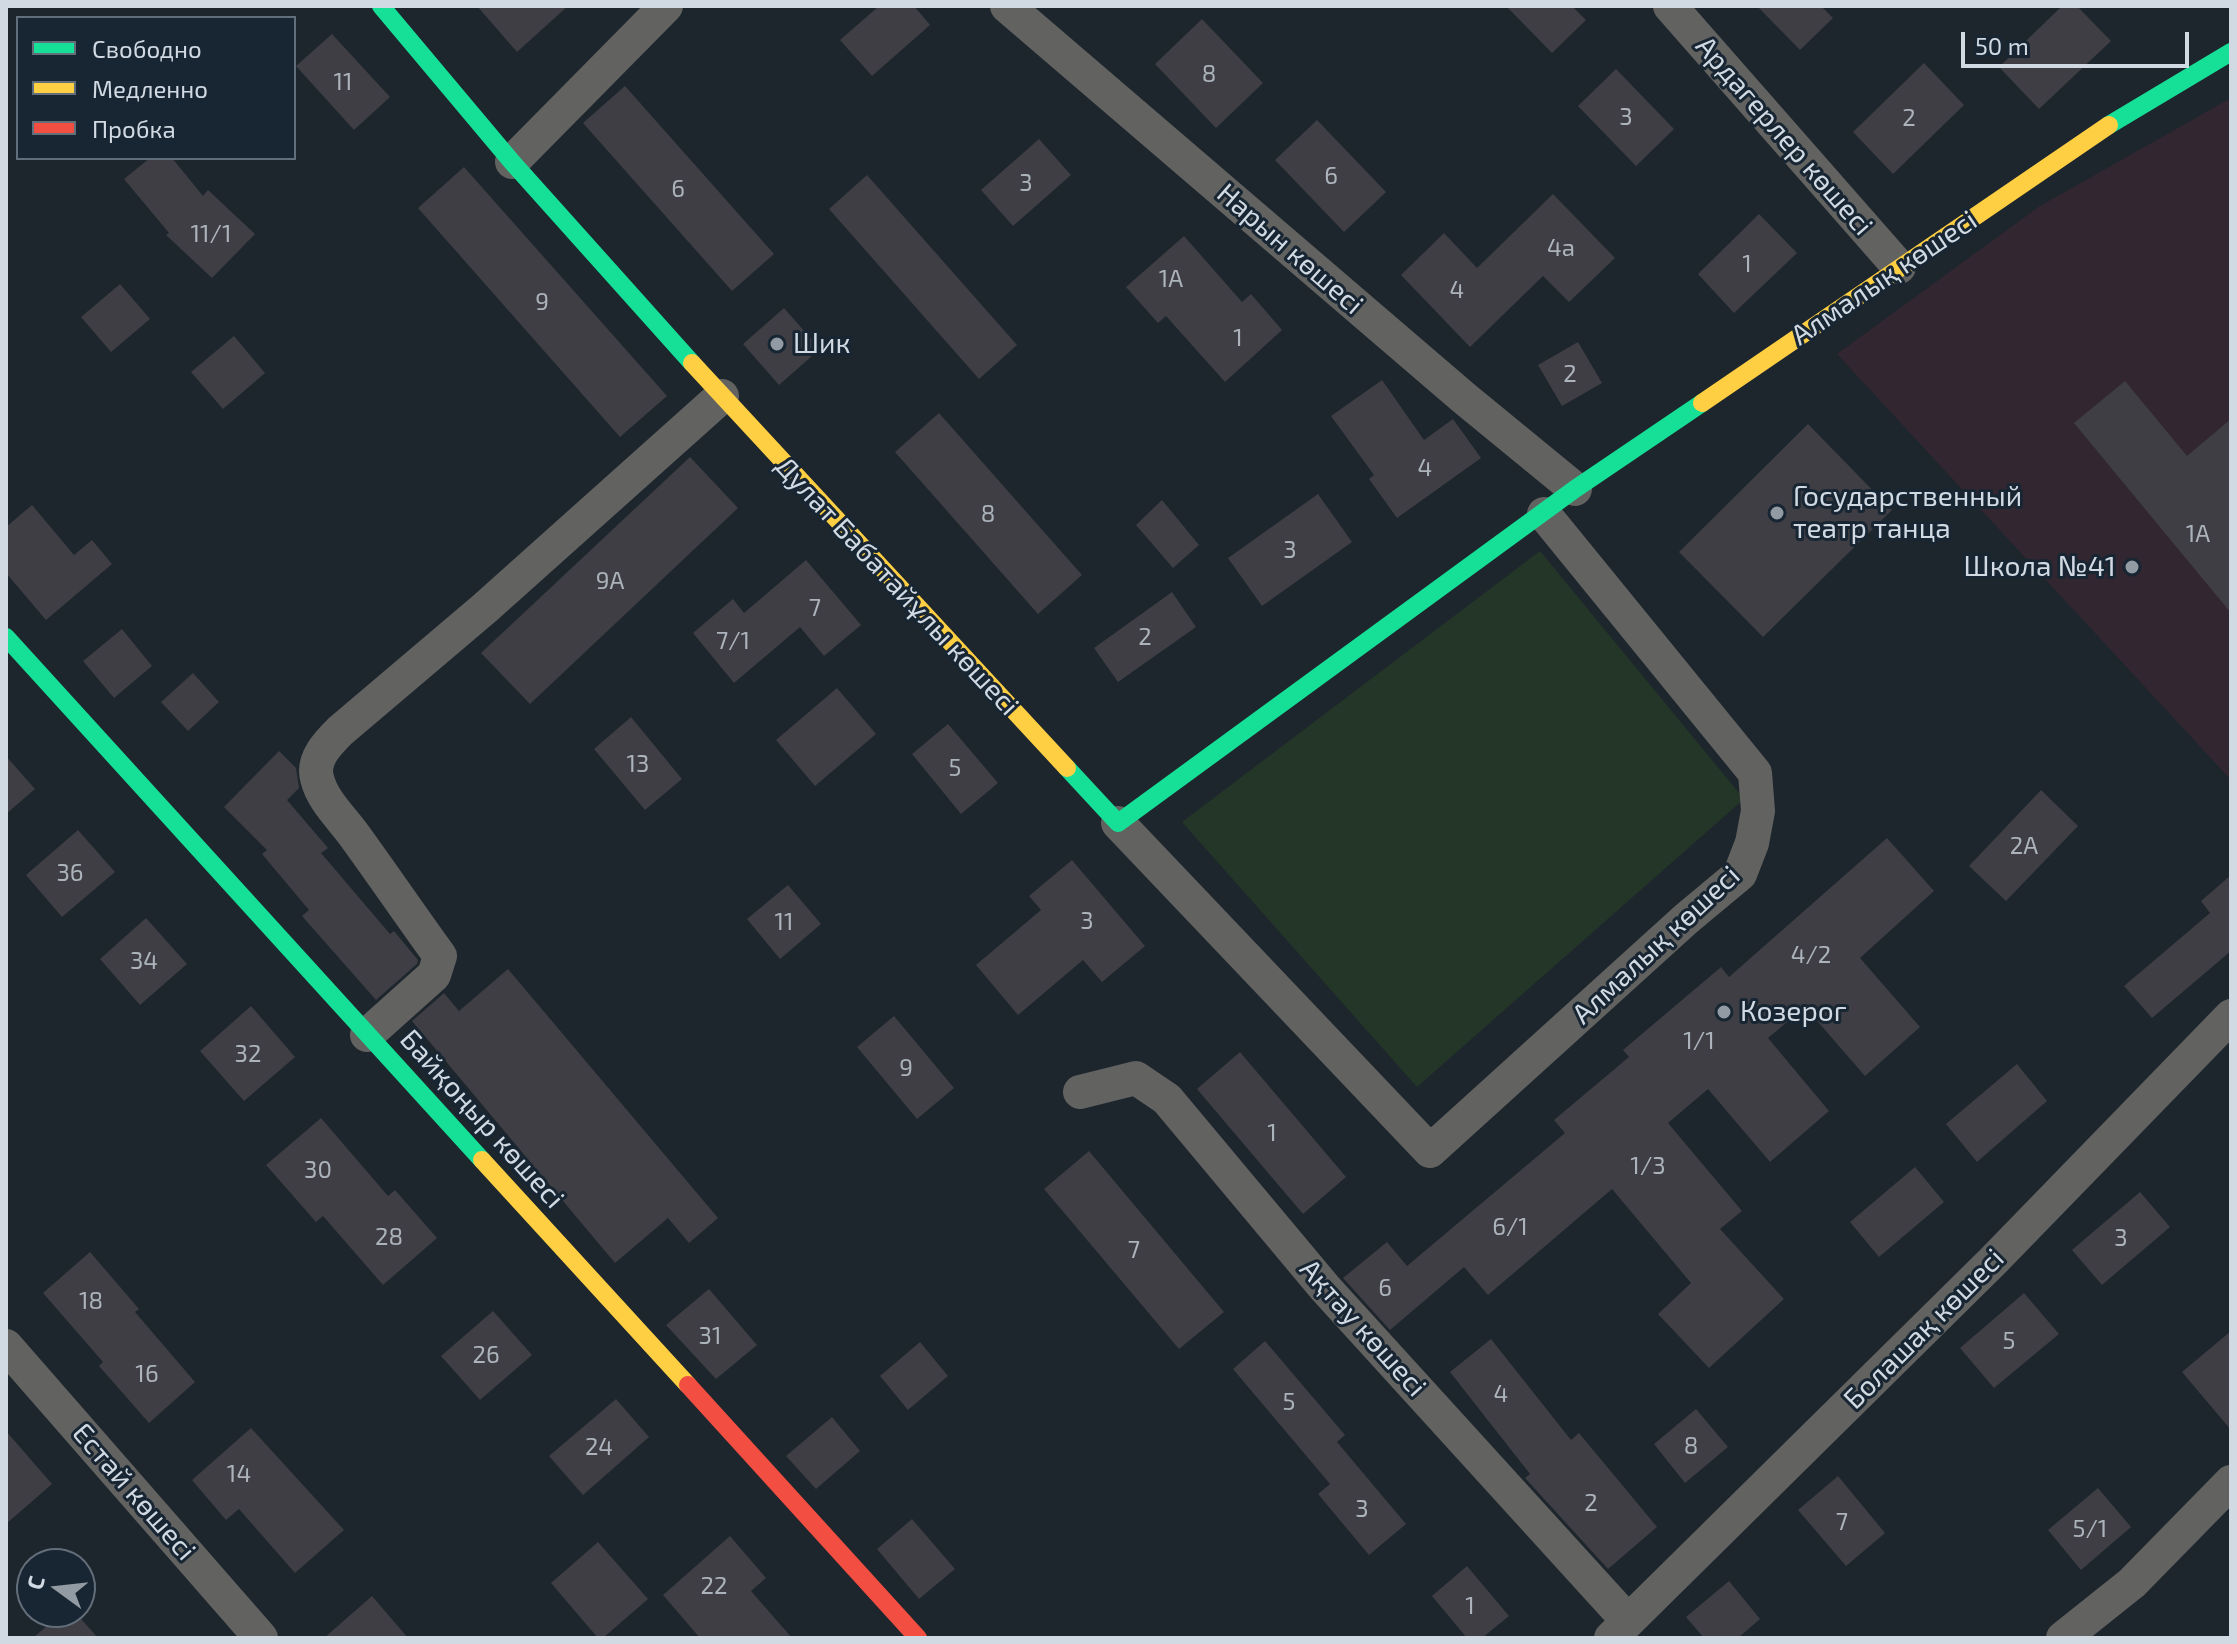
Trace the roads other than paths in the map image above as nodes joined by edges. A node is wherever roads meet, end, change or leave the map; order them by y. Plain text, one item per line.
1 (381, 6) edge
2 (666, 6) edge
3 (1007, 6) edge
4 (1670, 6) edge
5 (2231, 52) edge
6 (512, 162) junction
7 (1899, 267) junction
8 (722, 396) junction
9 (1575, 489) junction
10 (1544, 514) junction
11 (6, 637) edge
12 (1118, 823) junction
13 (2231, 1016) edge
14 (367, 1035) junction
15 (1080, 1092) dead end
16 (1430, 1151) joint
17 (6, 1346) edge
18 (2231, 1482) edge
19 (1620, 1630) edge
20 (261, 1638) edge
21 (918, 1638) edge
22 (2063, 1638) edge

1 - 6 street, Дулат Бабатайұлы көшесі
2 - 6 street
3 - 9 street, Нарын көшесі
4 - 7 street, Ардагерлер көшесі
5 - 7 street, Алмалық көшесі
6 - 8 street, Дулат Бабатайұлы көшесі
7 - 9 street, Алмалық көшесі
8 - 12 street, Дулат Бабатайұлы көшесі
8 - 14 street
9 - 10 street, Алмалық көшесі
10 - 12 street, Алмалық көшесі
10 - 16 street, Алмалық көшесі
11 - 14 street, Байқоңыр көшесі
12 - 16 street, Дулат Бабатайұлы көшесі
13 - 19 street, Болашақ көшесі
14 - 21 street, Байқоңыр көшесі
15 - 19 street, Ақтау көшесі
17 - 20 street, Естай көшесі
18 - 22 street

